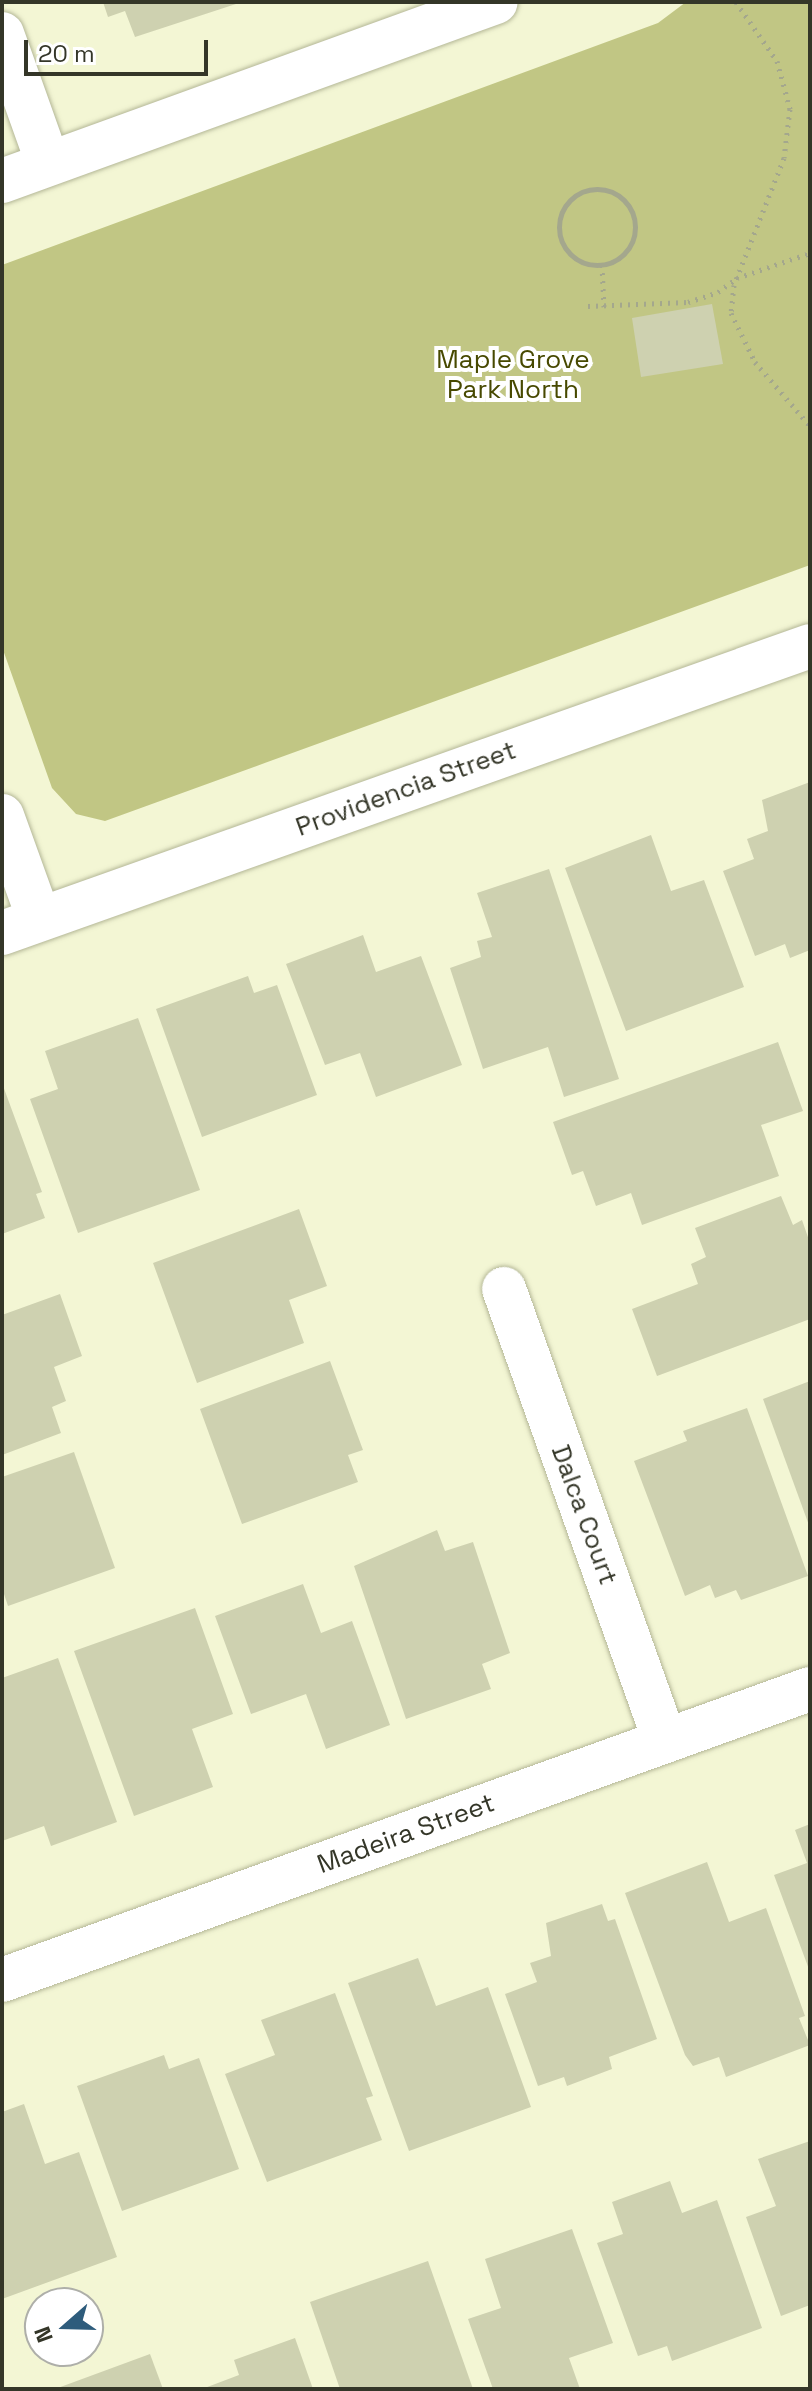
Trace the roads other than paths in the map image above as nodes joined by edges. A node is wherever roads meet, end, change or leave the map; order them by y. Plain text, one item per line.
1 (496, 2) edge
2 (2, 34) edge
3 (48, 163) junction
4 (2, 181) edge
5 (810, 646) edge
6 (2, 816) edge
7 (21, 926) edge
8 (504, 1289) dead end
9 (810, 1689) edge
10 (665, 1741) junction
11 (2, 1980) edge

1 - 3 street
2 - 3 street
3 - 4 street
5 - 7 street, Providencia Street
6 - 7 street
8 - 10 street, Dalca Court
9 - 10 street, Madeira Street
10 - 11 street, Madeira Street

